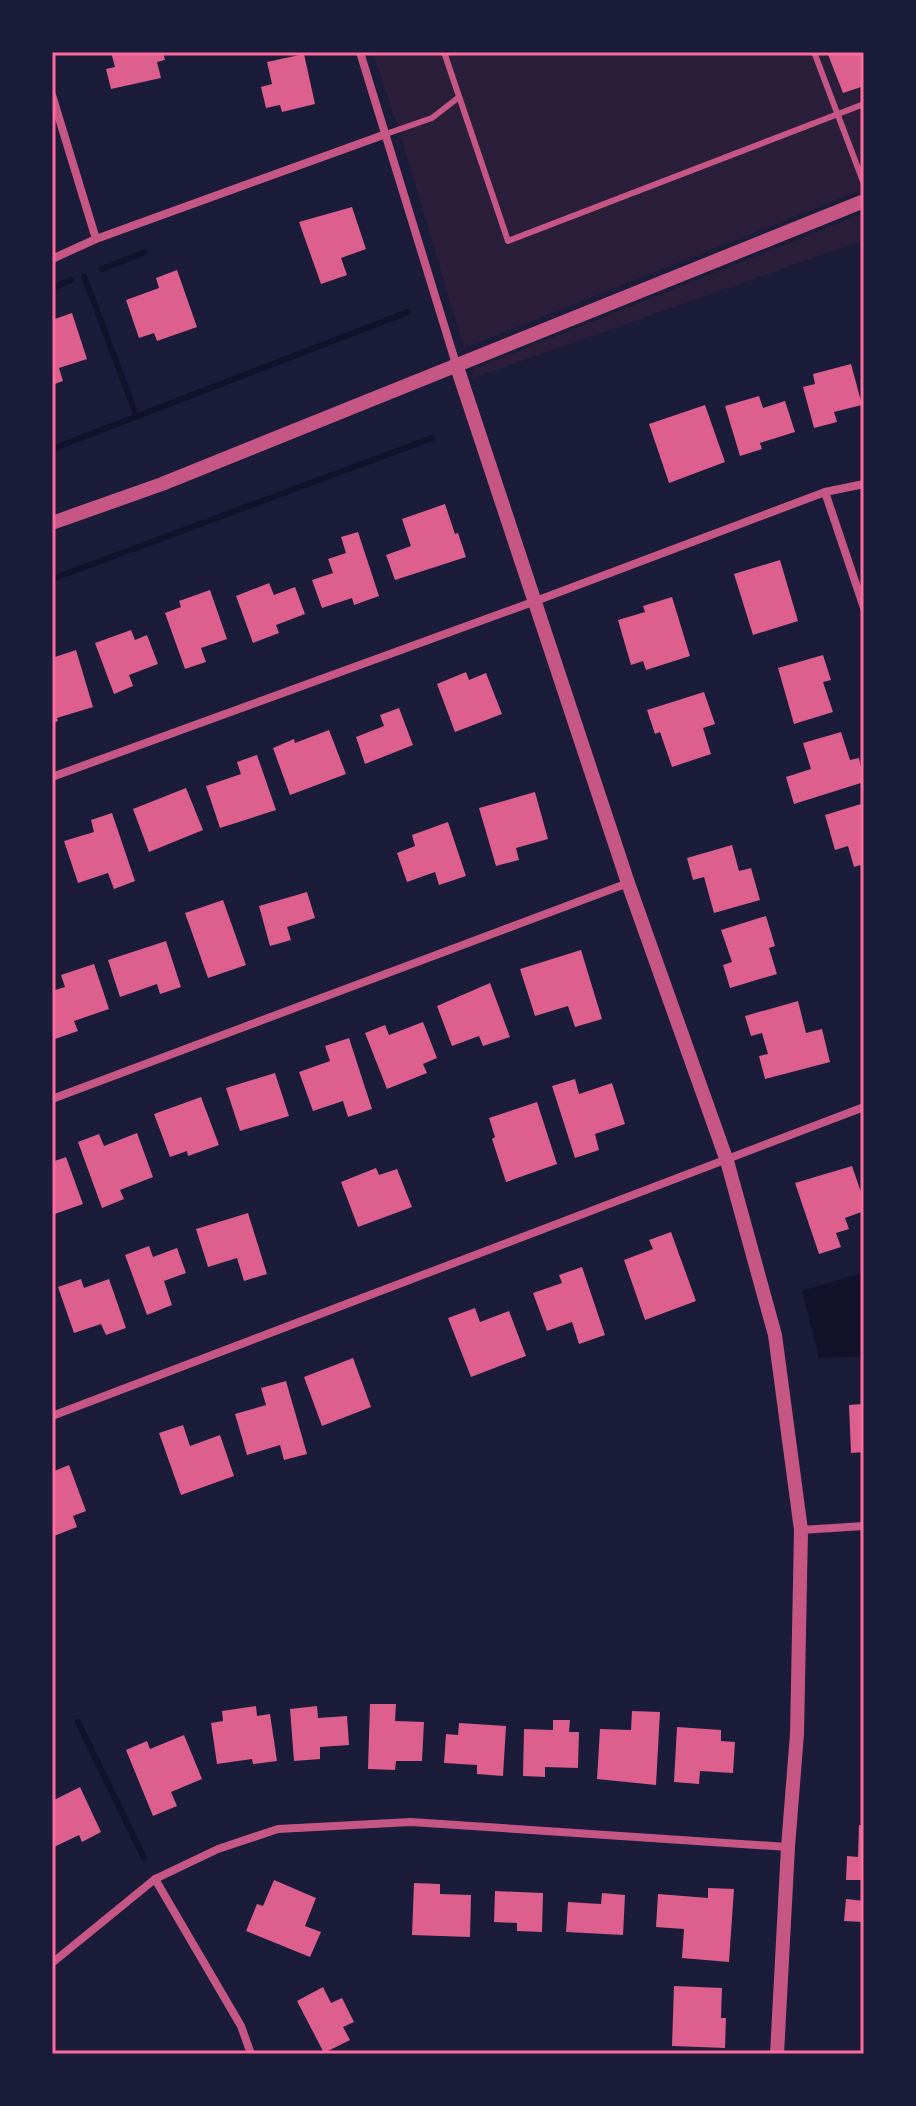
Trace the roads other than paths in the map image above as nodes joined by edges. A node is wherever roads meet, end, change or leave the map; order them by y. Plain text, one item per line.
1 (360, 52) edge
2 (444, 52) edge
3 (814, 52) edge
4 (52, 95) edge
5 (459, 97) junction
6 (864, 104) edge
7 (839, 114) junction
8 (386, 134) junction
9 (864, 184) edge
10 (864, 201) edge
11 (96, 239) junction
12 (52, 259) edge
13 (456, 364) junction
14 (864, 484) edge
15 (825, 492) junction
16 (52, 523) edge
17 (533, 602) junction
18 (864, 608) edge
19 (52, 777) edge
20 (628, 883) junction
21 (52, 1099) edge
22 (864, 1107) edge
23 (727, 1161) junction
24 (52, 1416) edge
25 (864, 1526) edge
26 (801, 1530) junction
27 (788, 1847) junction
28 (155, 1879) junction
29 (52, 1963) edge
30 (251, 2054) edge
31 (777, 2054) edge

1 - 8 street
2 - 5 lane
3 - 7 lane
4 - 11 street
5 - 7 lane
5 - 8 lane
6 - 7 lane
7 - 9 lane
8 - 11 street
8 - 13 street
10 - 13 street
11 - 12 street
13 - 16 street
13 - 17 street
14 - 15 street
15 - 17 street
15 - 18 street
17 - 19 street
17 - 20 street
20 - 21 street
20 - 23 street
22 - 23 street
23 - 24 street
23 - 26 street
25 - 26 street
26 - 27 street
27 - 28 street
27 - 31 street
28 - 29 street
28 - 30 street

